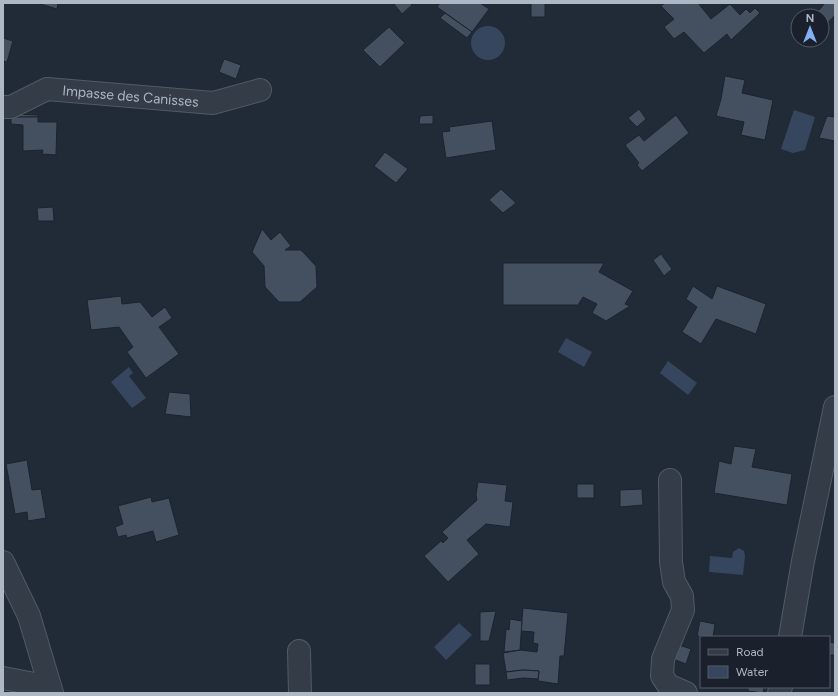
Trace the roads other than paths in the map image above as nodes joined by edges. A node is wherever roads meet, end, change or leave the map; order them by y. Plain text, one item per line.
1 (260, 90) dead end
2 (3, 106) edge
3 (835, 407) edge
4 (670, 480) dead end
5 (3, 562) edge
6 (790, 636) edge
7 (299, 651) dead end
8 (3, 678) edge
9 (51, 690) edge
10 (300, 693) edge
11 (686, 693) edge

1 - 2 street, Impasse des Canisses
3 - 6 street
4 - 11 street
5 - 9 street
7 - 10 street
8 - 9 street

